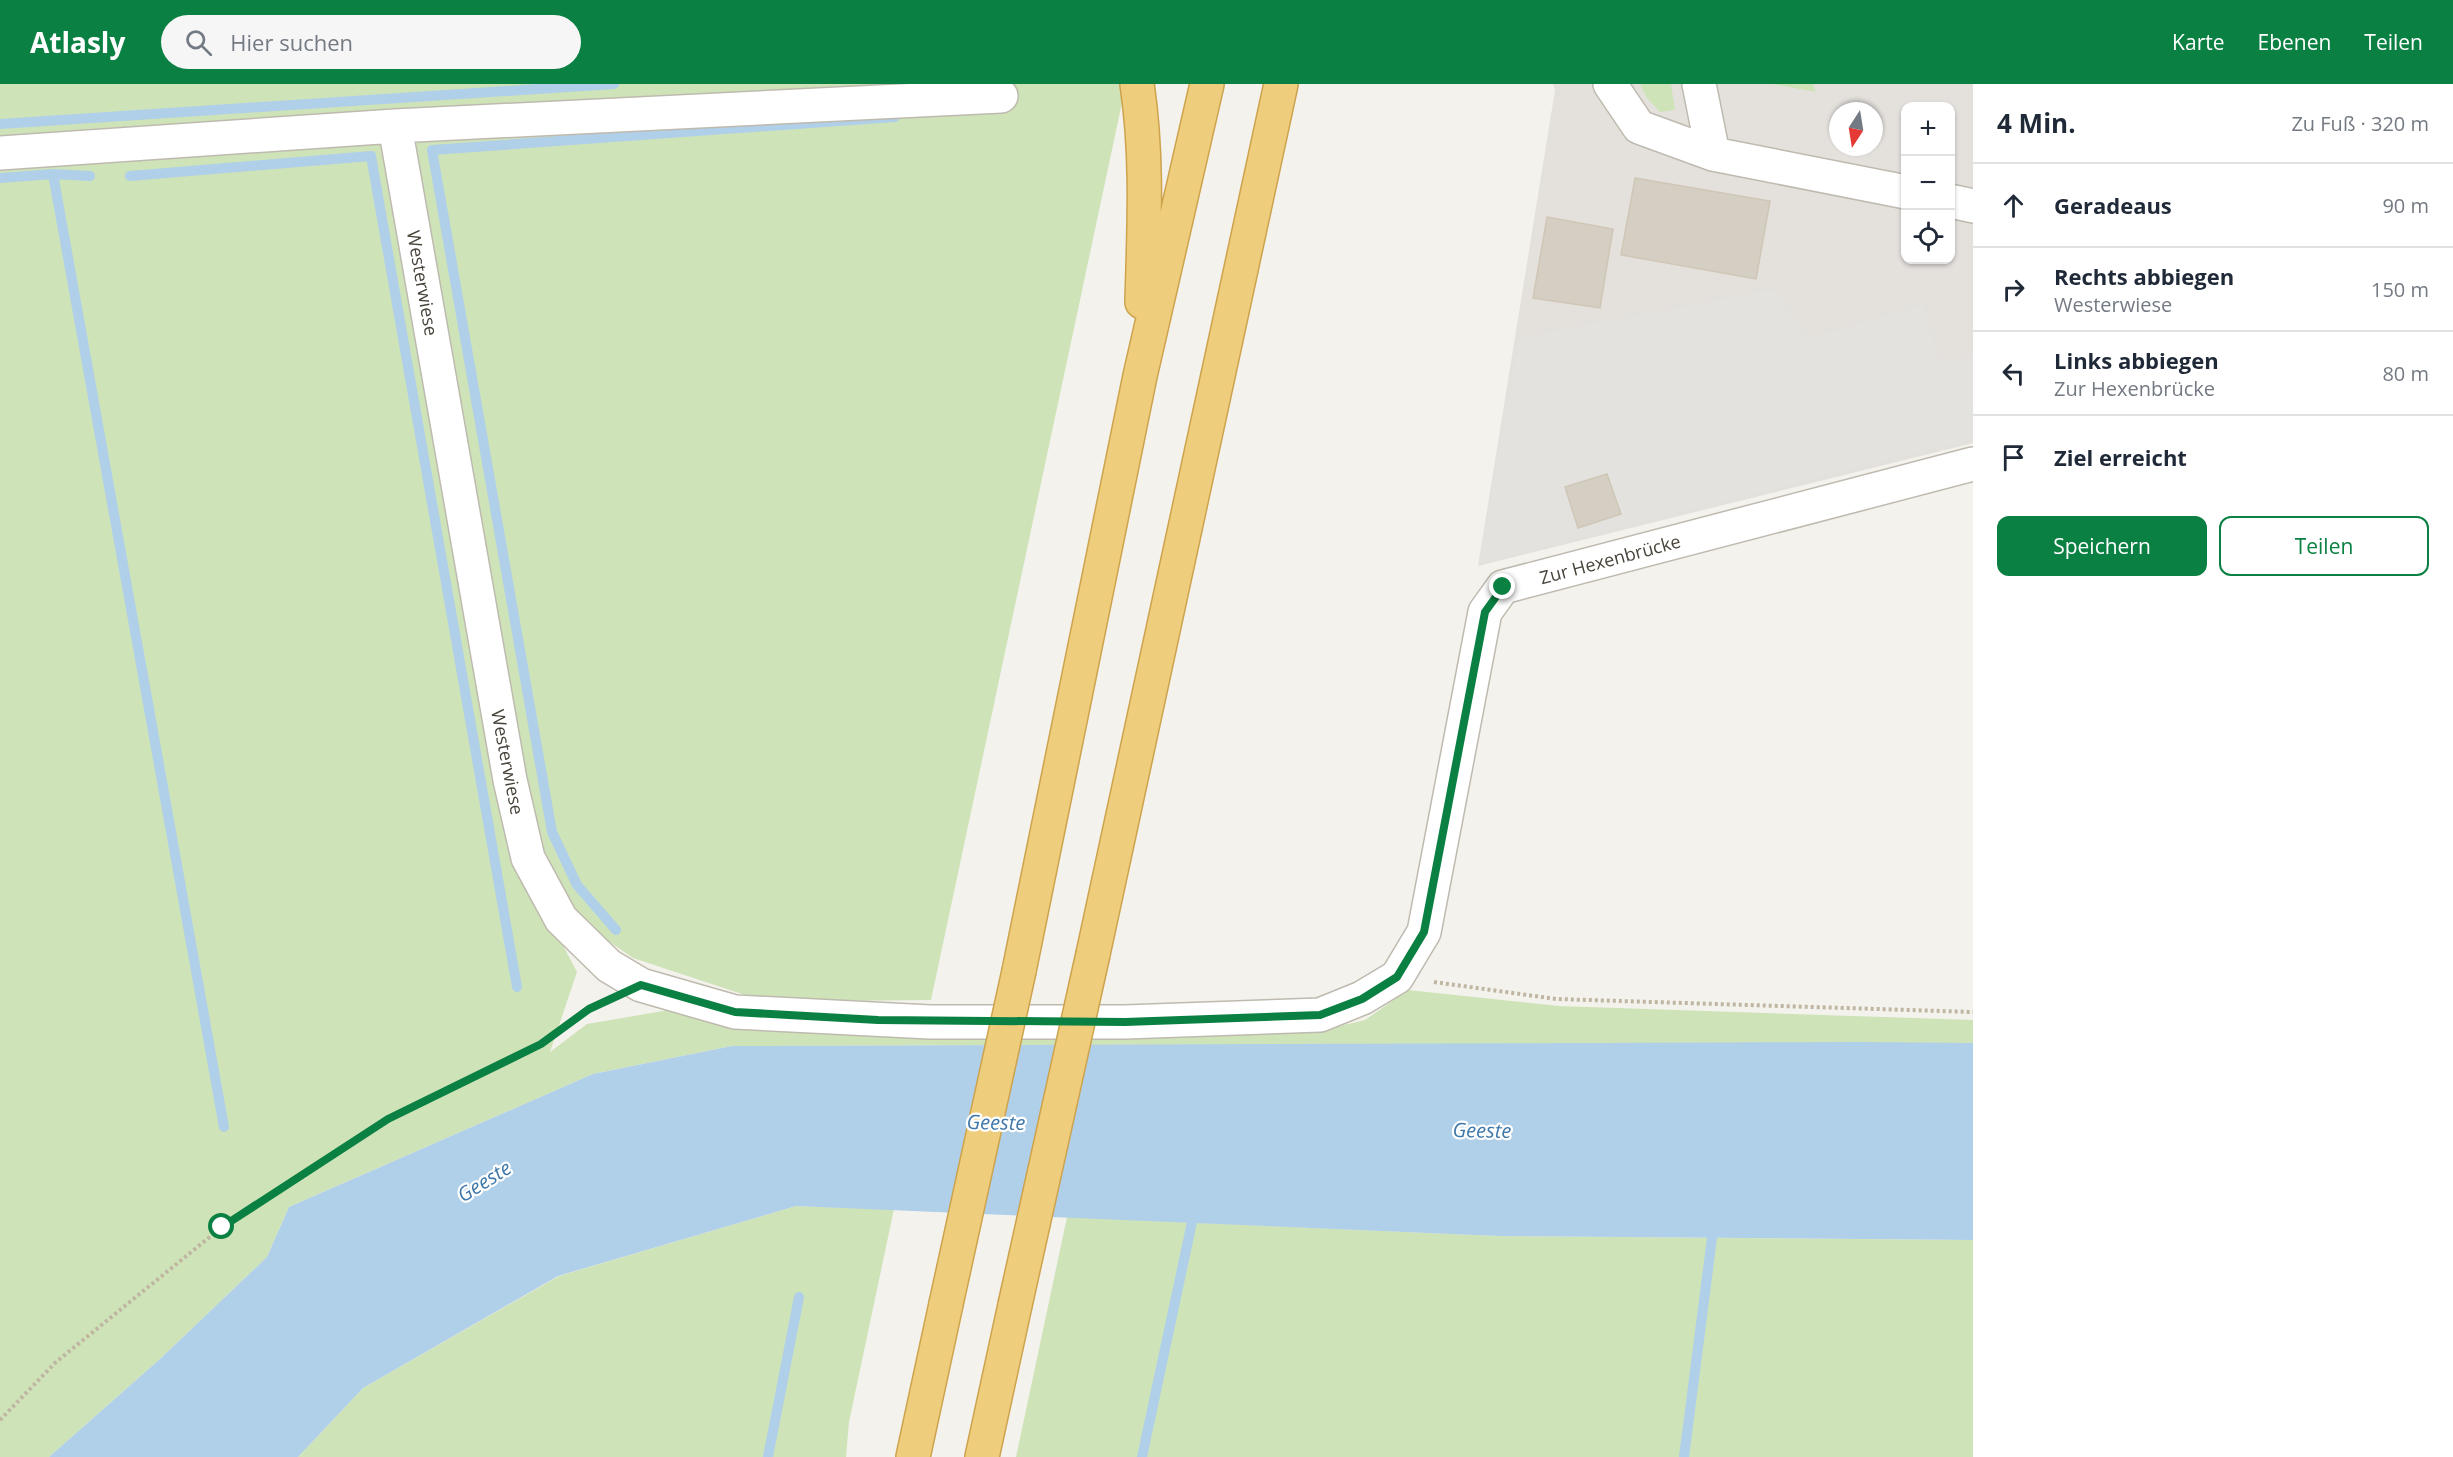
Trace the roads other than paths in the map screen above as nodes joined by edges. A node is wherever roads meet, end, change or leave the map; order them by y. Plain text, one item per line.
1 (1137, 84) edge
2 (1207, 84) edge
3 (1281, 84) edge
4 (1610, 84) edge
5 (1699, 84) edge
6 (1001, 96) dead end
7 (395, 126) junction
8 (0, 153) edge
9 (1713, 154) junction
10 (1901, 191) edge
11 (1955, 202) edge
12 (1973, 206) edge
13 (1140, 376) junction
14 (1973, 464) edge
15 (1397, 977) joint
16 (913, 1457) edge
17 (982, 1457) edge

1 - 13 highway
2 - 13 highway
3 - 17 highway, bridge
4 - 9 street
5 - 9 street
6 - 7 street
7 - 8 street
7 - 15 street, Westerwiese
9 - 10 street
11 - 12 street
13 - 16 highway, bridge
14 - 15 street, Zur Hexenbrücke

